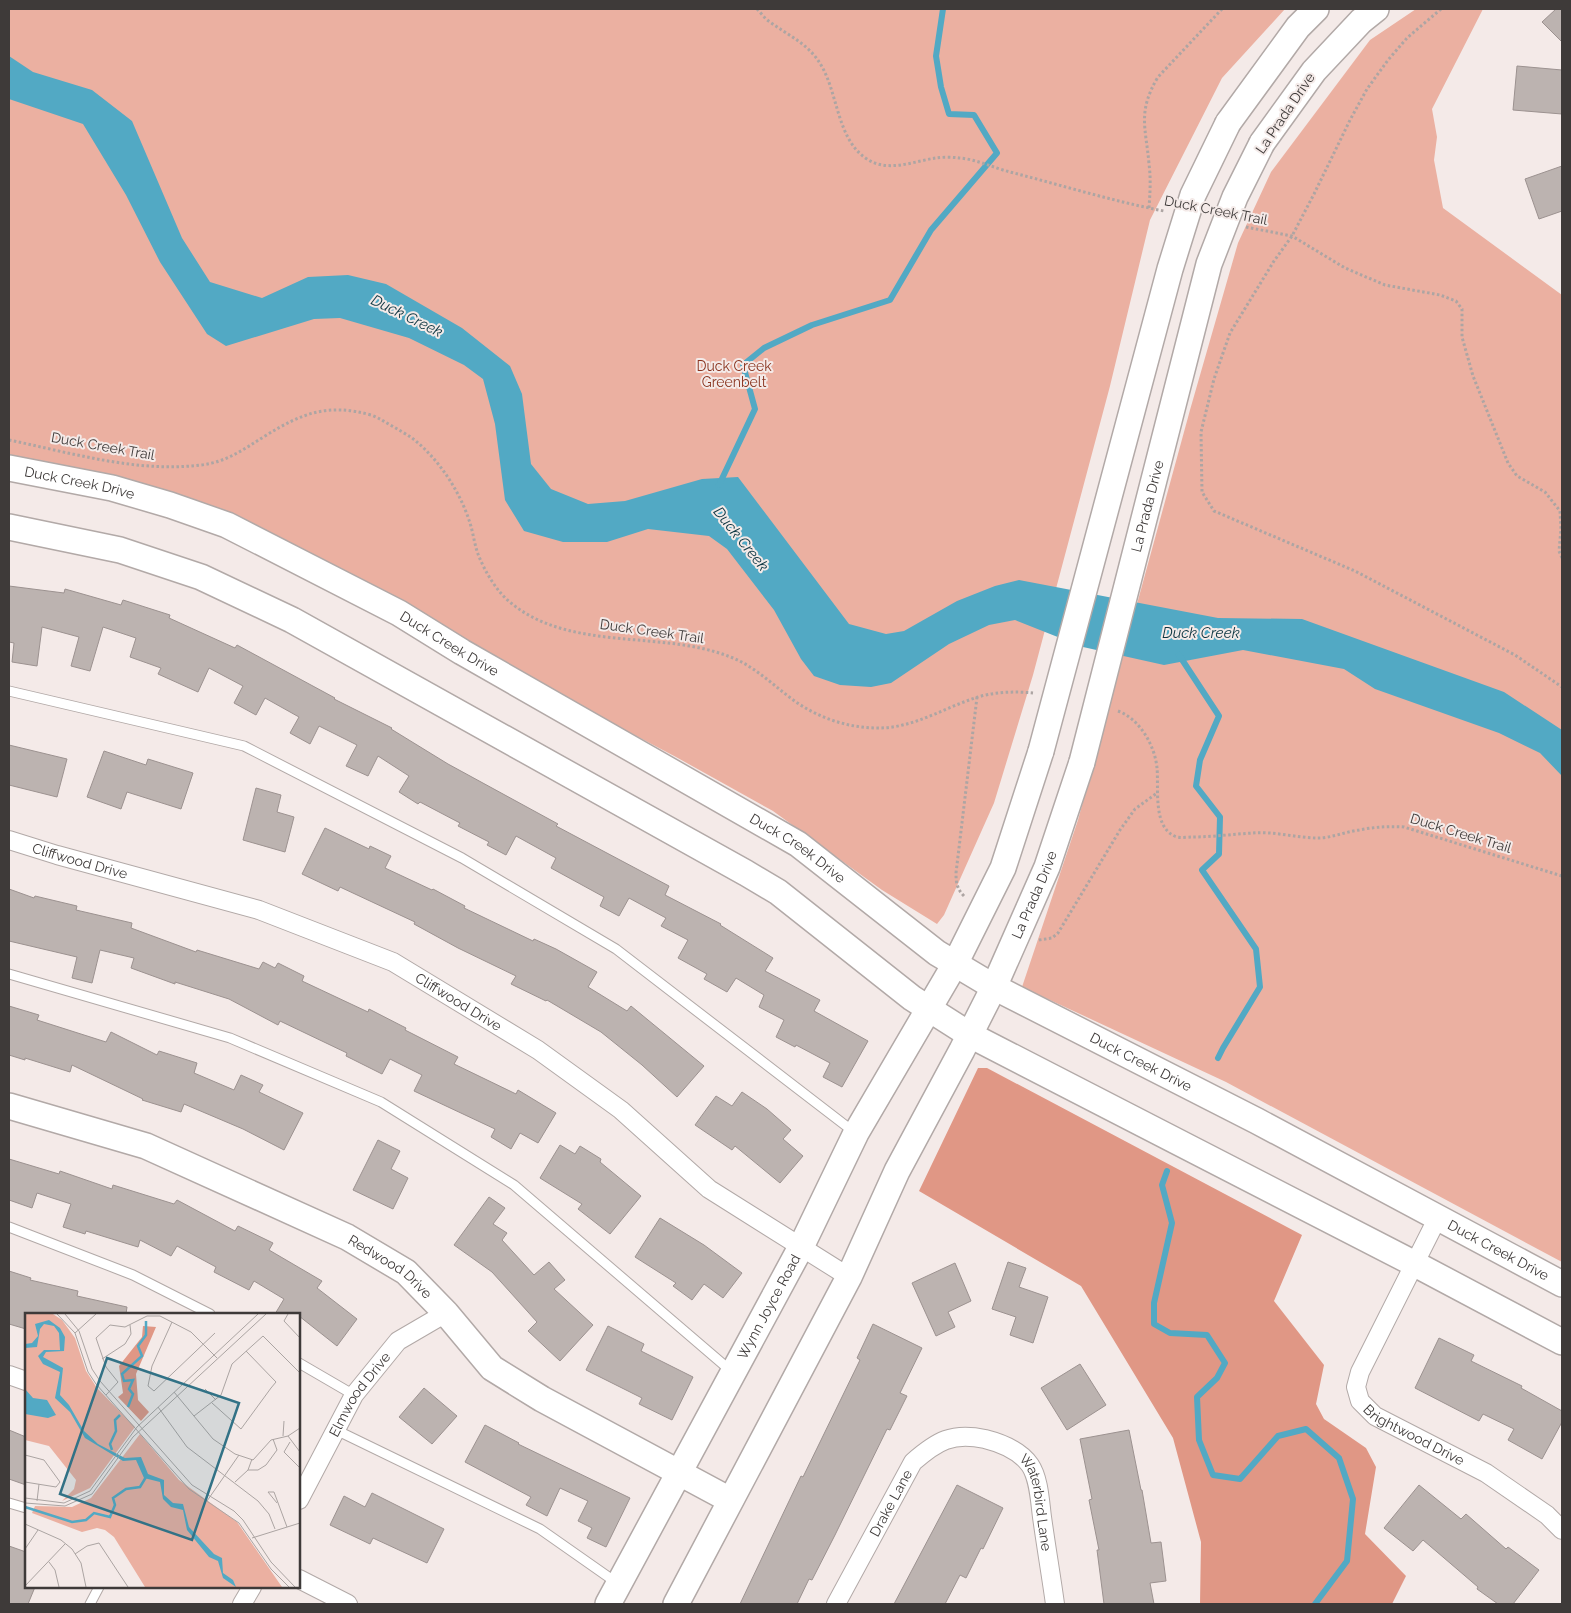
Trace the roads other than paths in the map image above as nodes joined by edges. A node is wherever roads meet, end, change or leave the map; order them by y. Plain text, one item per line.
1 (1316, 9) edge
2 (1376, 9) edge
3 (9, 468) edge
4 (9, 527) edge
5 (9, 691) edge
6 (9, 840) edge
7 (955, 964) junction
8 (9, 974) edge
9 (994, 987) junction
10 (930, 1010) junction
11 (970, 1035) junction
12 (9, 1106) edge
13 (856, 1134) junction
14 (1438, 1217) junction
15 (9, 1227) edge
16 (800, 1247) junction
17 (1415, 1264) junction
18 (849, 1277) junction
19 (1562, 1284) edge
20 (208, 1313) edge
21 (446, 1313) junction
22 (1562, 1342) edge
23 (300, 1364) edge
24 (733, 1372) junction
25 (9, 1376) edge
26 (25, 1381) edge
27 (354, 1395) junction
28 (336, 1430) junction
29 (973, 1437) joint
30 (680, 1472) junction
31 (300, 1498) edge
32 (730, 1500) junction
33 (9, 1503) edge
34 (25, 1508) edge
35 (1562, 1530) edge
36 (300, 1580) edge
37 (98, 1588) edge
38 (251, 1588) edge
39 (614, 1594) edge
40 (90, 1604) edge
41 (242, 1604) edge
42 (348, 1604) edge
43 (676, 1604) edge
44 (836, 1604) edge
45 (1055, 1604) edge

1 - 7 main road, bridge
2 - 9 main road, La Prada Drive, bridge
3 - 7 main road, Duck Creek Drive
4 - 10 main road
5 - 13 lane
6 - 16 street, Cliffwood Drive
7 - 9 main road, Duck Creek Drive
7 - 10 main road
8 - 24 lane
9 - 11 main road, La Prada Drive
9 - 14 main road, Duck Creek Drive
10 - 11 main road
10 - 13 main road, Wynn Joyce Road
11 - 17 main road
11 - 18 main road
12 - 21 main road, Redwood Drive
13 - 16 main road, Wynn Joyce Road
14 - 17 street, Brightwood Drive
14 - 19 main road, Duck Creek Drive
15 - 20 lane
16 - 18 street, Cliffwood Drive
16 - 24 main road, Wynn Joyce Road
17 - 22 main road
17 - 35 street, Brightwood Drive
18 - 32 main road
21 - 27 street, Elmwood Drive
21 - 30 main road, Redwood Drive
23 - 27 lane
24 - 30 main road, Wynn Joyce Road
25 - 26 street
27 - 28 street, Elmwood Drive
28 - 31 street, Elmwood Drive
28 - 39 lane
29 - 44 street, Drake Lane
29 - 45 street, Waterbird Lane
30 - 32 main road, Redwood Drive
30 - 39 main road, Wynn Joyce Road
32 - 43 main road
33 - 34 lane
36 - 42 street
37 - 40 lane
38 - 41 street

